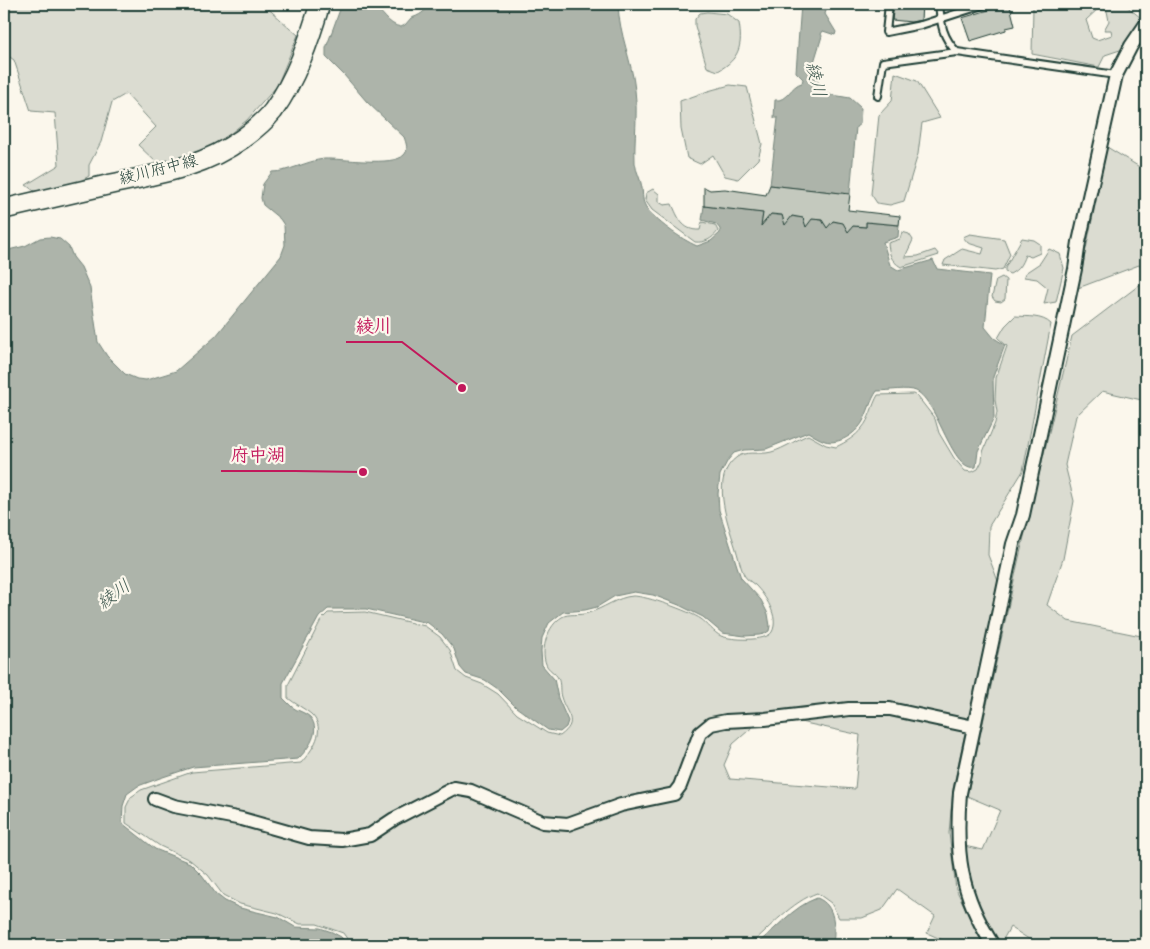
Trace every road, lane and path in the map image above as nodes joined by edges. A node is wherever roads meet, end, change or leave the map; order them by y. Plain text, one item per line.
1 (320, 4) edge
2 (889, 4) edge
3 (939, 4) edge
4 (986, 4) edge
5 (940, 18) junction
6 (1146, 24) edge
7 (957, 52) junction
8 (1116, 75) junction
9 (878, 96) dead end
10 (4, 209) edge
11 (974, 728) junction
12 (155, 799) dead end
13 (993, 945) edge

1 - 10 main road, 綾川府中線
2 - 5 lane
3 - 5 lane
4 - 5 lane
5 - 7 lane
6 - 8 street
7 - 8 lane
7 - 9 lane
8 - 11 street
11 - 12 street
11 - 13 street

